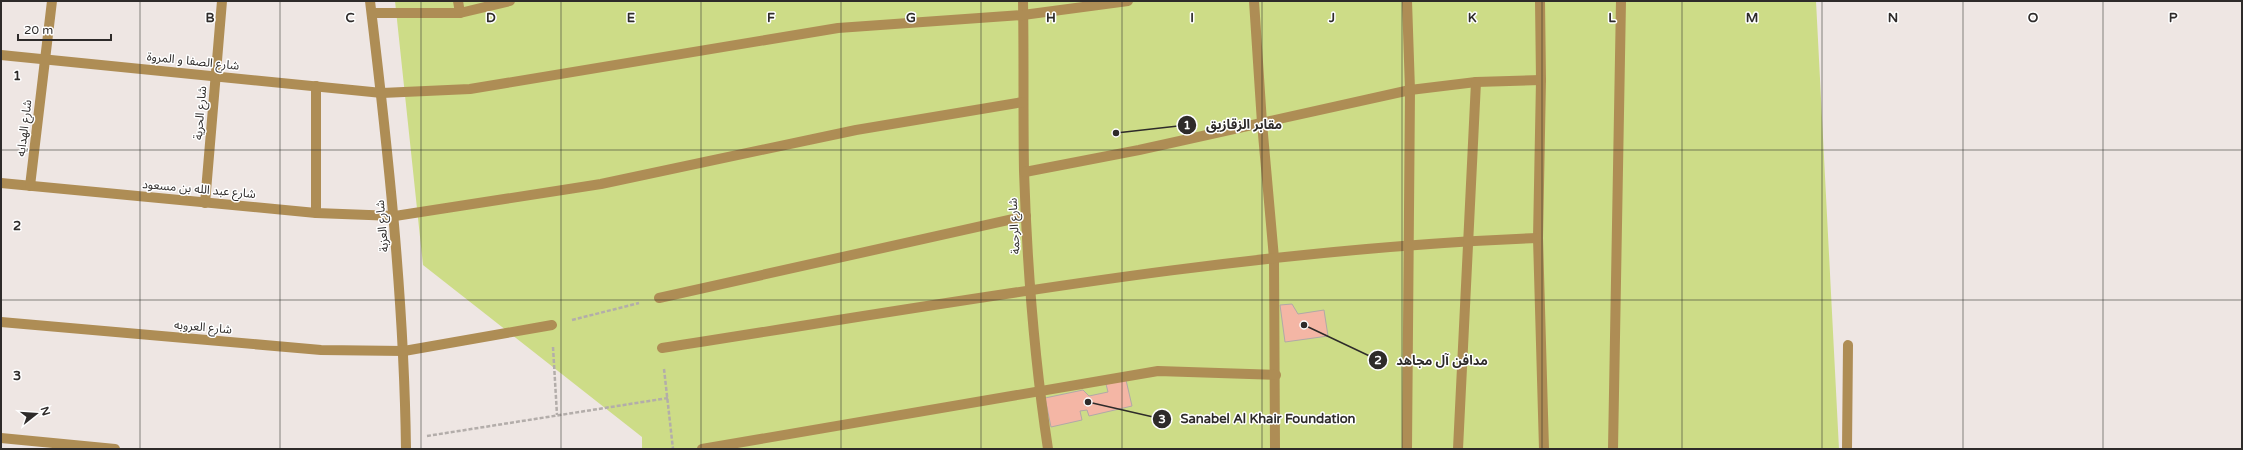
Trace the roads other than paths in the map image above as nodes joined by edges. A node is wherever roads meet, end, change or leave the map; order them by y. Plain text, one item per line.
1 (52, 1) edge
2 (222, 1) edge
3 (370, 1) edge
4 (458, 1) edge
5 (510, 1) edge
6 (1023, 1) edge
7 (1128, 1) edge
8 (1254, 1) edge
9 (1407, 1) edge
10 (1540, 1) edge
11 (1621, 1) edge
12 (372, 13) junction
13 (460, 14) junction
14 (1024, 15) junction
15 (1, 55) edge
16 (45, 59) junction
17 (216, 76) junction
18 (1541, 80) junction
19 (1476, 82) junction
20 (316, 86) junction
21 (1410, 90) junction
22 (382, 93) junction
23 (1023, 102) junction
24 (1262, 123) junction
25 (1024, 172) junction
26 (1, 183) edge
27 (30, 186) junction
28 (205, 203) junction
29 (316, 213) junction
30 (395, 216) junction
31 (1026, 216) junction
32 (1538, 238) junction
33 (1468, 241) junction
34 (1409, 246) junction
35 (1274, 258) junction
36 (1032, 291) junction
37 (659, 298) road end
38 (1, 322) edge
39 (552, 325) road end
40 (1848, 345) dead end
41 (662, 348) road end
42 (404, 351) junction
43 (1276, 375) junction
44 (1040, 393) junction
45 (1, 438) edge
46 (406, 444) edge
47 (115, 449) edge
48 (702, 449) edge
49 (1048, 449) edge
50 (1275, 449) edge
51 (1407, 449) edge
52 (1458, 449) edge
53 (1544, 449) edge
54 (1613, 449) edge
55 (1847, 449) edge

1 - 16 street, شارع الهدايه
2 - 17 street, شارع الحرية
3 - 12 street, شارع العزبة
4 - 13 street
5 - 13 street
6 - 14 street, شارع الرحمة
7 - 14 street, شارع الصفا و المروة
8 - 24 street
9 - 21 street
10 - 18 street
11 - 54 street
12 - 13 street
12 - 22 street, شارع العزبة
14 - 22 street, شارع الصفا و المروة
14 - 23 street, شارع الرحمة
15 - 16 street, شارع الصفا و المروة
16 - 17 street, شارع الصفا و المروة
16 - 27 street, شارع الهدايه
17 - 20 street, شارع الصفا و المروة
17 - 28 street, شارع الحرية
18 - 19 street
18 - 32 street
19 - 21 street
19 - 33 street
20 - 22 street, شارع الصفا و المروة
20 - 29 street
21 - 24 street
21 - 34 street
22 - 30 street, شارع العزبة
23 - 25 street, شارع الرحمة
23 - 30 street, شارع عبد الله بن مسعود
24 - 25 street
24 - 35 street
25 - 31 street, شارع الرحمة
26 - 27 street, شارع عبد الله بن مسعود
27 - 28 street, شارع عبد الله بن مسعود
28 - 29 street, شارع عبد الله بن مسعود
29 - 30 street, شارع عبد الله بن مسعود
30 - 42 street, شارع العزبة
31 - 36 street, شارع الرحمة
31 - 37 street
32 - 33 street
32 - 53 street
33 - 34 street
33 - 52 street
34 - 35 street
34 - 51 street
35 - 36 street
35 - 43 street
36 - 41 street
36 - 44 street, شارع الرحمة
38 - 42 street, شارع العروبه
39 - 42 street, شارع العروبه
40 - 55 street
42 - 46 street, شارع العزبة
43 - 44 street
43 - 50 street
44 - 48 street
44 - 49 street, شارع الرحمة
45 - 47 street

